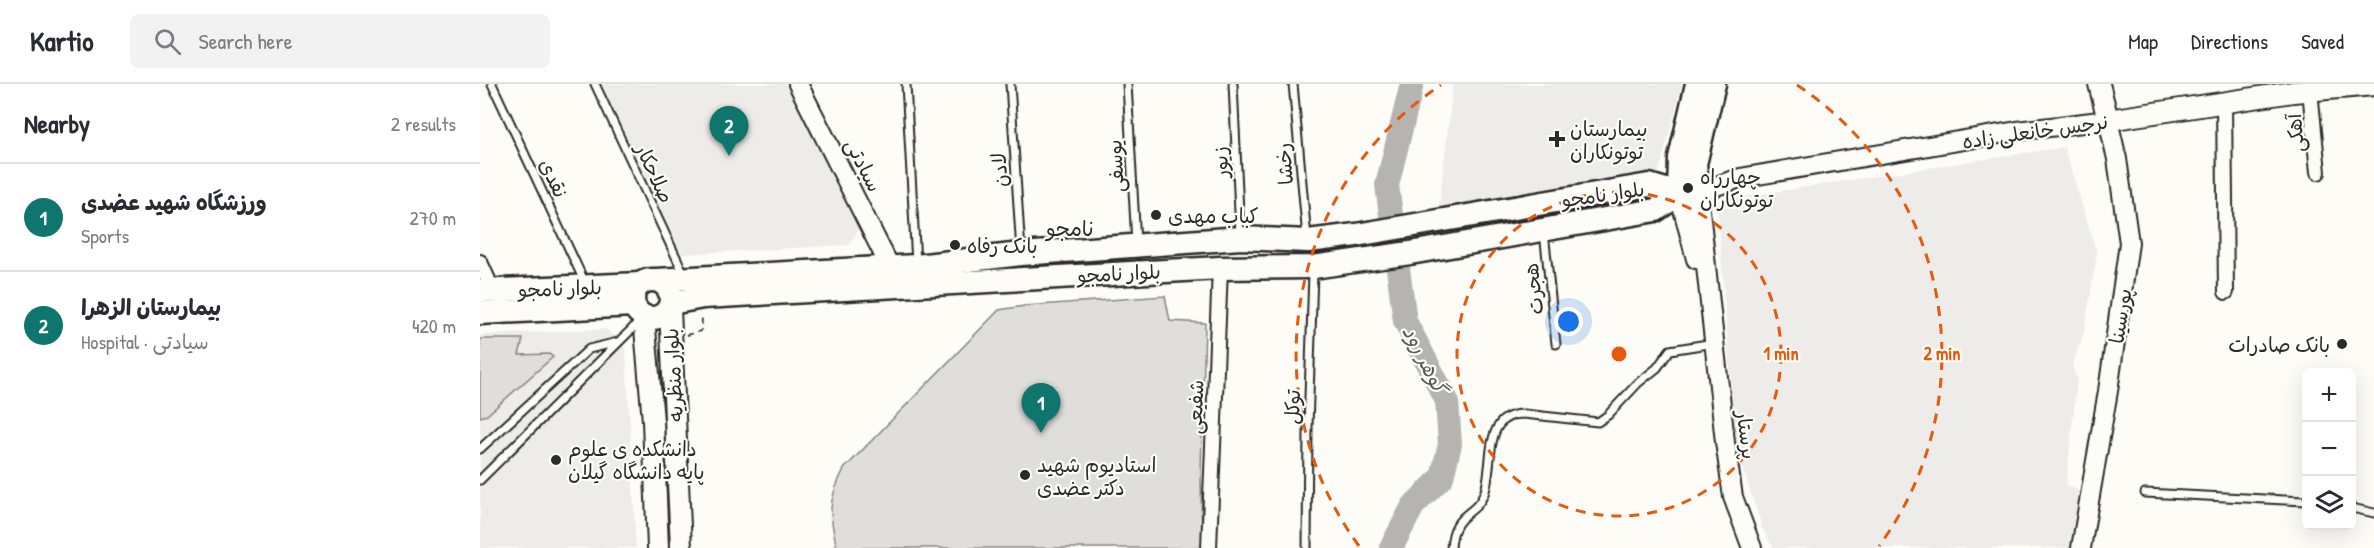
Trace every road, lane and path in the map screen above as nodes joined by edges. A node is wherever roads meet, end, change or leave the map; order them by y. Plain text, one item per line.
1 (492, 84) edge
2 (595, 84) edge
3 (798, 84) edge
4 (906, 84) edge
5 (1010, 84) edge
6 (1127, 84) edge
7 (1233, 84) edge
8 (1293, 84) edge
9 (1697, 84) edge
10 (1714, 84) edge
11 (2099, 84) edge
12 (2374, 86) edge
13 (2310, 90) junction
14 (2224, 102) junction
15 (2108, 120) junction
16 (2318, 172) dead end
17 (1689, 193) junction
18 (1408, 227) junction
19 (1544, 230) junction
20 (1241, 238) junction
21 (1308, 241) junction
22 (1136, 246) junction
23 (1410, 253) junction
24 (1021, 254) junction
25 (480, 262) edge
26 (916, 266) junction
27 (890, 267) junction
28 (1314, 267) junction
29 (1220, 268) junction
30 (685, 277) junction
31 (648, 282) junction
32 (772, 283) junction
33 (587, 287) junction
34 (486, 291) edge
35 (2226, 292) dead end
36 (541, 299) junction
37 (670, 306) junction
38 (639, 311) junction
39 (480, 313) edge
40 (1713, 334) junction
41 (621, 341) junction
42 (1556, 344) dead end
43 (652, 421) junction
44 (676, 421) junction
45 (480, 449) edge
46 (480, 480) edge
47 (2145, 492) dead end
48 (2302, 501) edge
49 (2356, 509) edge
50 (2374, 513) edge
51 (658, 548) edge
52 (681, 548) edge
53 (1209, 548) edge
54 (1307, 548) edge
55 (1451, 548) edge
56 (1752, 548) edge
57 (2081, 548) edge

1 - 33 lane, نقدی
2 - 30 lane, صلاحکار
3 - 27 street, سیادتی
4 - 26 lane
5 - 24 lane, لادن
6 - 22 lane, یوسفی
7 - 20 lane, زیور
8 - 21 lane, رخشا
9 - 17 main road
10 - 17 main road
11 - 15 main road, پورسینا
12 - 13 main road, نرجس خانعلی زاده
13 - 14 main road, نرجس خانعلی زاده
13 - 16 street, آهکی
14 - 15 main road, نرجس خانعلی زاده
14 - 35 street
15 - 17 street, نرجس خانعلی زاده
15 - 57 street, پورسینا
17 - 18 main road, بلوار نامجو
17 - 19 main road, بلوار نامجو
17 - 40 street, پرستار
18 - 21 main road, بلوار نامجو
18 - 23 main road
19 - 23 main road, بلوار نامجو
19 - 42 lane, هجرت
20 - 21 main road, بلوار نامجو
20 - 22 main road, بلوار نامجو
22 - 24 main road, بلوار نامجو
23 - 28 main road, بلوار نامجو
24 - 26 main road, بلوار نامجو
25 - 34 street
26 - 27 main road, بلوار نامجو
27 - 32 main road, بلوار نامجو
28 - 29 main road, بلوار نامجو
28 - 54 lane, توکل
29 - 32 main road, بلوار نامجو
29 - 53 street, شفیعی
30 - 31 main road, بلوار نامجو
30 - 32 main road, بلوار نامجو
31 - 33 main road, بلوار نامجو
31 - 37 main road
31 - 38 main road
32 - 37 main road, بلوار نامجو
33 - 36 main road, بلوار نامجو
34 - 36 main road, بلوار نامجو
36 - 38 main road, بلوار نامجو
36 - 39 main road, بلوار نامجو
37 - 38 main road
37 - 44 main road, بلوار منظریه
38 - 41 lane
38 - 43 main road, بلوار منظریه
40 - 55 lane
40 - 56 street, پرستار
41 - 45 lane
41 - 46 lane
43 - 44 main road
43 - 51 main road, بلوار منظریه
44 - 52 main road, بلوار منظریه
47 - 48 lane
49 - 50 lane

